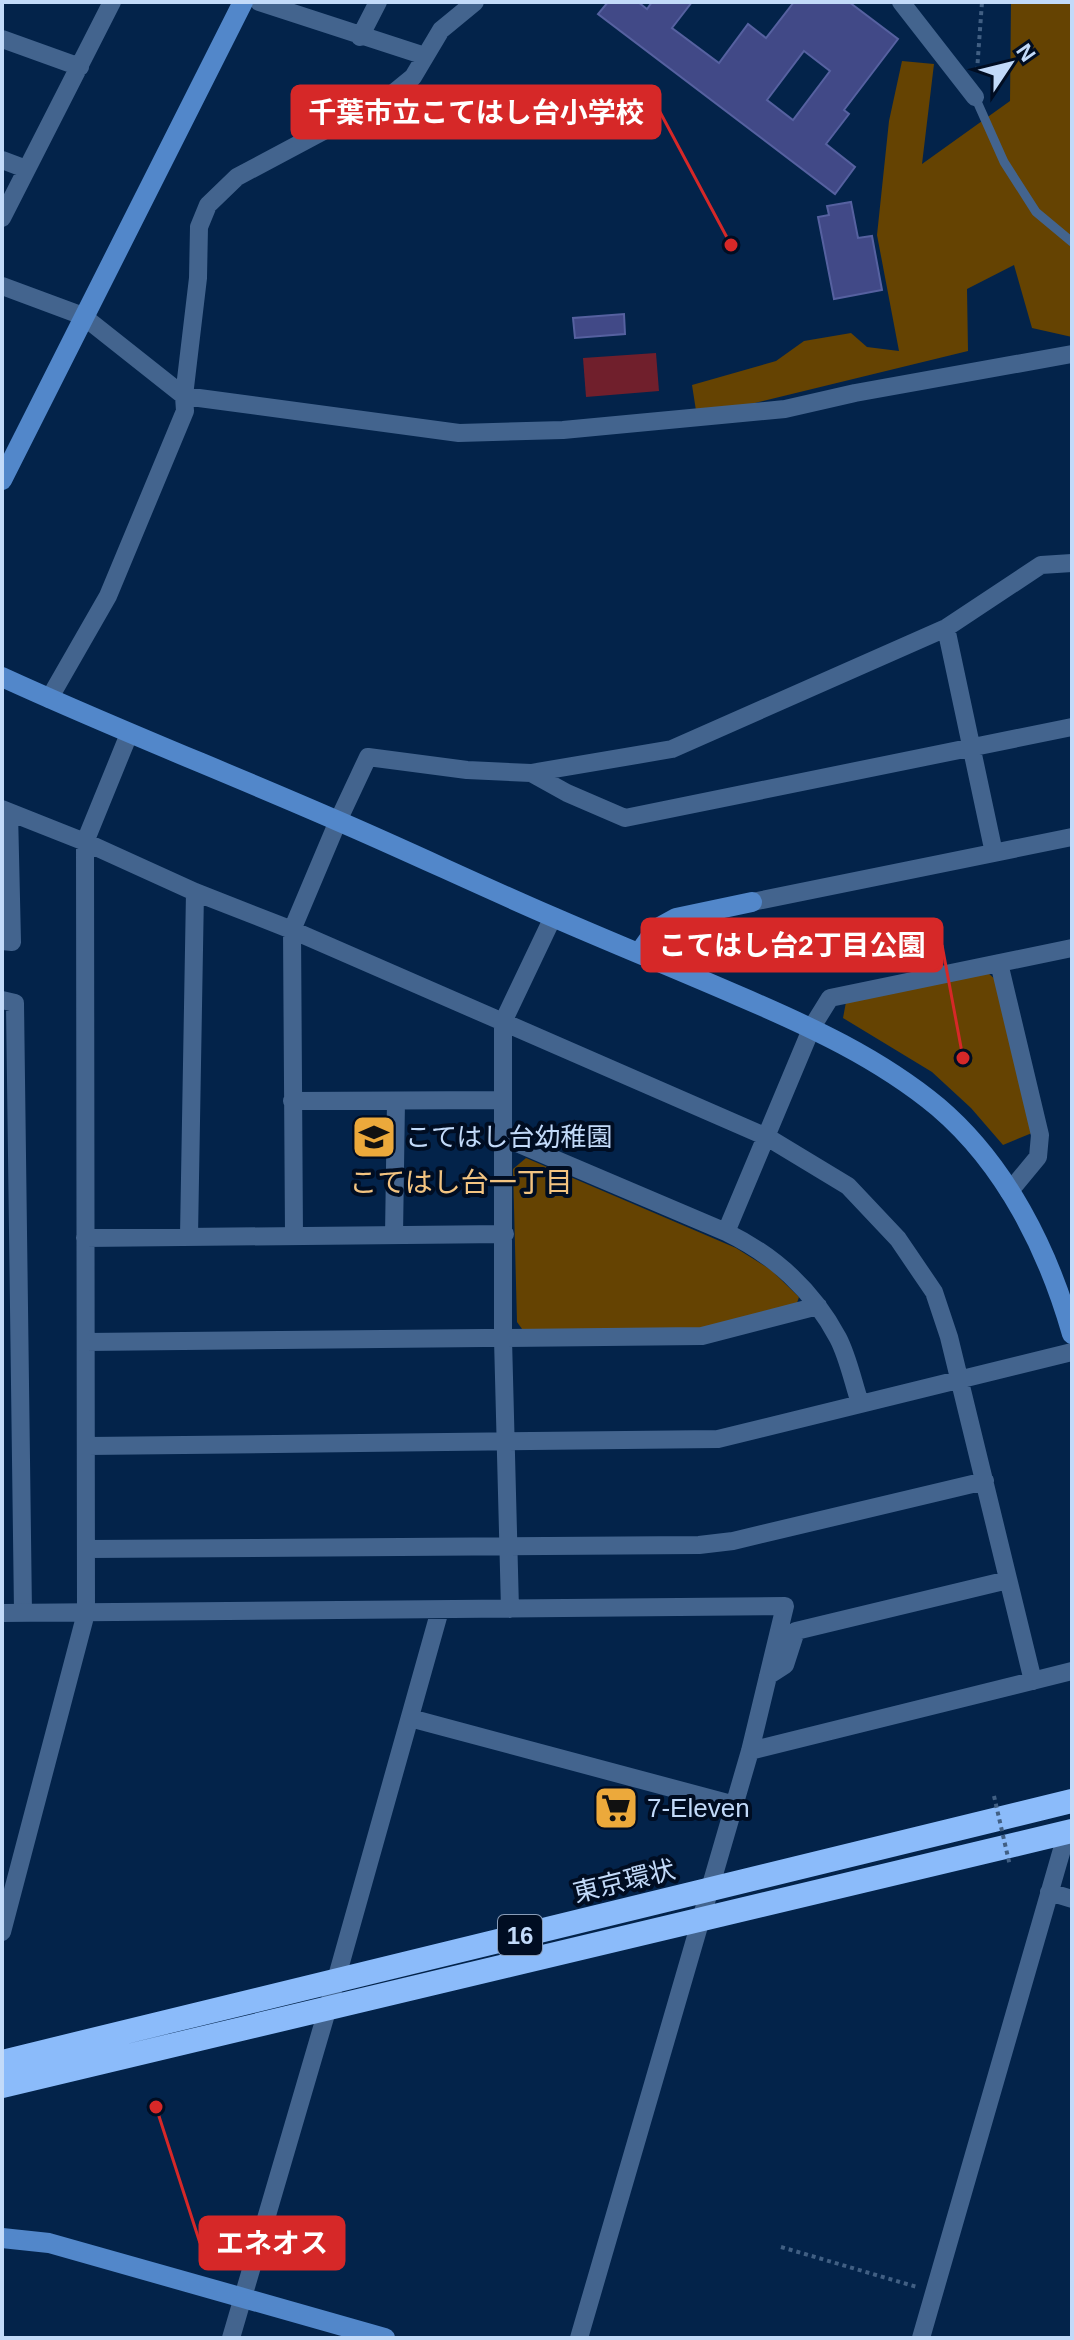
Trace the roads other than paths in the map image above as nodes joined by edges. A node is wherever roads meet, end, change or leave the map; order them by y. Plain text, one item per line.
1 (112, 2) edge
2 (243, 2) edge
3 (259, 2) edge
4 (378, 2) edge
5 (475, 2) edge
6 (901, 2) edge
7 (360, 37) junction
8 (2, 39) edge
9 (425, 56) junction
10 (80, 67) junction
11 (975, 97) joint
12 (2, 160) edge
13 (26, 169) junction
14 (2, 218) edge
15 (1072, 242) edge
16 (2, 286) edge
17 (83, 316) junction
18 (1072, 354) edge
19 (184, 396) junction
20 (2, 480) edge
21 (1072, 563) edge
22 (946, 628) junction
23 (2, 677) edge
24 (49, 699) junction
25 (1072, 727) edge
26 (129, 734) junction
27 (972, 748) junction
28 (531, 773) junction
29 (5, 811) edge
30 (338, 821) junction
31 (1072, 837) edge
32 (85, 842) junction
33 (994, 853) junction
34 (195, 892) junction
35 (752, 902) joint
36 (553, 917) junction
37 (292, 930) junction
38 (2, 941) edge
39 (1072, 948) edge
40 (639, 953) junction
41 (999, 963) junction
42 (2, 1000) edge
43 (503, 1022) junction
44 (812, 1027) junction
45 (502, 1100) junction
46 (292, 1101) junction
47 (396, 1101) junction
48 (767, 1137) junction
49 (505, 1138) junction
50 (1009, 1192) junction
51 (726, 1232) junction
52 (505, 1234) junction
53 (294, 1235) junction
54 (394, 1235) junction
55 (189, 1236) junction
56 (85, 1238) junction
57 (818, 1306) junction
58 (1072, 1334) edge
59 (503, 1339) junction
60 (86, 1342) junction
61 (1072, 1352) edge
62 (959, 1380) junction
63 (860, 1403) junction
64 (11, 1416) edge
65 (506, 1442) junction
66 (88, 1446) junction
67 (985, 1481) junction
68 (508, 1545) junction
69 (88, 1549) junction
70 (1008, 1580) junction
71 (510, 1609) junction
72 (440, 1610) junction
73 (23, 1612) junction
74 (2, 1613) edge
75 (86, 1613) junction
76 (1072, 1671) edge
77 (768, 1676) junction
78 (1033, 1681) junction
79 (410, 1718) junction
80 (750, 1751) junction
81 (1072, 1801) edge
82 (735, 1805) junction
83 (1069, 1831) edge
84 (710, 1889) junction
85 (1049, 1892) junction
86 (1072, 1899) edge
87 (702, 1918) junction
88 (2, 1932) edge
89 (336, 1980) junction
90 (328, 2008) junction
91 (2, 2062) edge
92 (2, 2086) edge
93 (2, 2238) edge
94 (242, 2298) junction
95 (231, 2338) edge
96 (385, 2338) edge
97 (579, 2338) edge
98 (921, 2338) edge

1 - 10 street
2 - 17 street
3 - 7 street
4 - 7 street
5 - 9 street
6 - 11 street
7 - 9 street
8 - 10 street
9 - 19 street
10 - 13 street
11 - 15 lane
12 - 13 street
13 - 14 street
16 - 17 street
17 - 19 street
17 - 20 street
18 - 19 street
19 - 24 street
21 - 22 street
22 - 27 street
22 - 28 street
23 - 24 street
24 - 26 street
25 - 27 street
26 - 30 street
26 - 32 street
27 - 28 street
27 - 33 street
28 - 30 street
29 - 32 street
29 - 38 street
30 - 36 street
30 - 37 street
31 - 33 street
32 - 34 street
32 - 56 street
33 - 35 street
34 - 37 street
34 - 55 street
35 - 40 street
36 - 40 street
36 - 43 street
37 - 43 street
37 - 46 street
39 - 41 street
40 - 44 street
41 - 44 street
41 - 50 street
42 - 64 street
43 - 45 street
43 - 48 street
44 - 48 street
44 - 50 street
45 - 47 street
45 - 49 street
46 - 47 street
46 - 53 street
47 - 54 street
48 - 51 street
48 - 62 street
49 - 51 street
49 - 52 street
50 - 58 street
51 - 57 street
52 - 54 street
52 - 59 street
53 - 54 street
53 - 55 street
55 - 56 street
56 - 60 street
57 - 59 street
57 - 63 street
59 - 60 street
59 - 65 street
60 - 66 street
61 - 62 street
62 - 63 street
62 - 67 street
63 - 65 street
64 - 73 street
65 - 66 street
65 - 68 street
66 - 69 street
67 - 68 street
67 - 70 street
68 - 69 street
68 - 71 street
69 - 75 street
70 - 77 street
70 - 78 street
71 - 72 street
71 - 77 street
72 - 75 street
72 - 79 street
73 - 74 street
73 - 75 street
75 - 88 street
76 - 78 street
77 - 80 street
78 - 80 street
79 - 82 street
79 - 89 street
80 - 82 street
81 - 84 highway, 東京環状 / 16
82 - 84 street
83 - 85 street
83 - 87 highway, 東京環状 / 16
84 - 87 street
84 - 89 highway, 東京環状 / 16
85 - 86 street
85 - 98 street
87 - 90 highway, 東京環状 / 16
87 - 97 street
89 - 90 street
89 - 91 highway, 東京環状 / 16
90 - 92 highway, 東京環状 / 16
90 - 94 street
93 - 94 street
94 - 95 street
94 - 96 street

